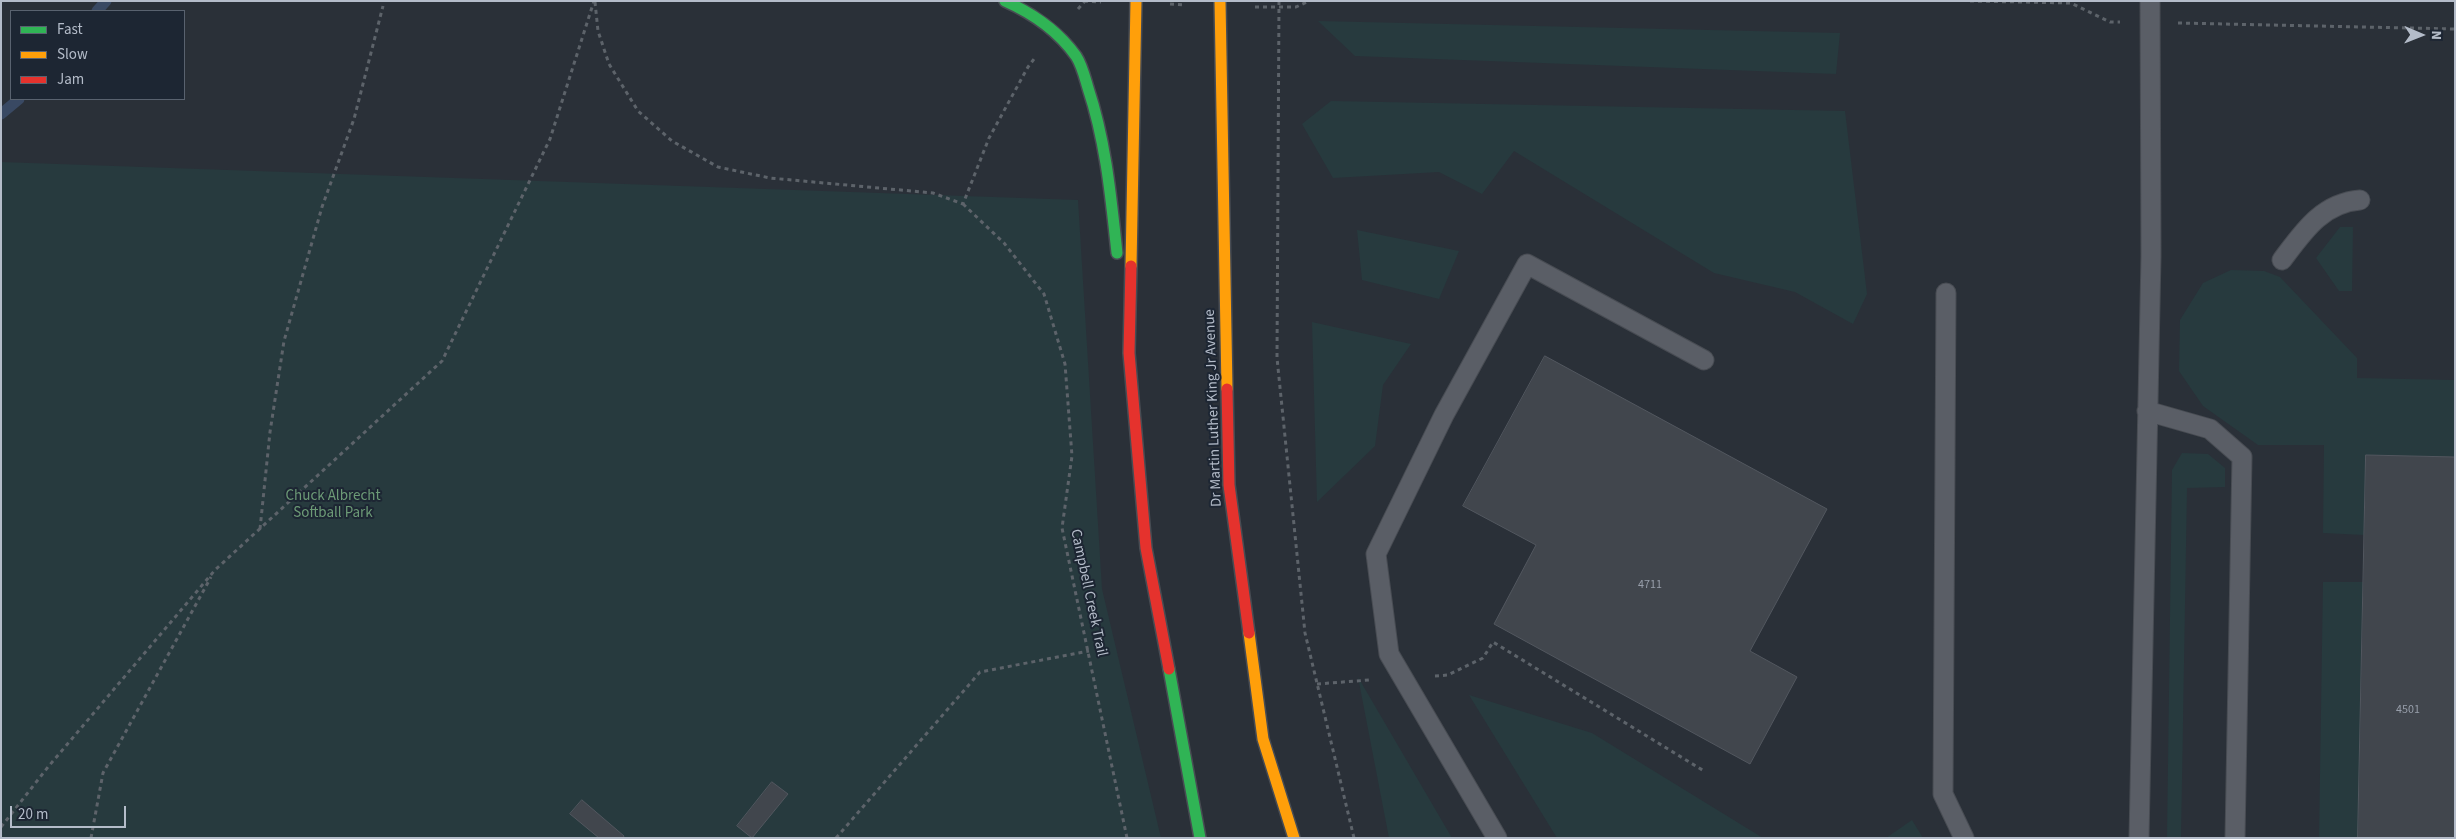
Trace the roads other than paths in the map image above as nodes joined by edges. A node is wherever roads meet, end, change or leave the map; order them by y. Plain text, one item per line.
1 (1005, 1) edge
2 (2150, 1) edge
3 (1136, 2) edge
4 (1220, 4) edge
5 (2360, 200) dead end
6 (2282, 260) dead end
7 (1946, 292) dead end
8 (1129, 353) junction
9 (1704, 360) dead end
10 (2148, 411) junction
11 (1200, 838) edge
12 (1294, 838) edge
13 (1497, 838) edge
14 (1964, 838) edge
15 (2139, 838) edge
16 (2235, 838) edge

1 - 8 street
2 - 10 lane
3 - 8 street
4 - 12 street, Dr Martin Luther King Jr Avenue
5 - 6 lane
7 - 14 lane
8 - 11 street
9 - 13 lane
10 - 15 lane
10 - 16 lane

